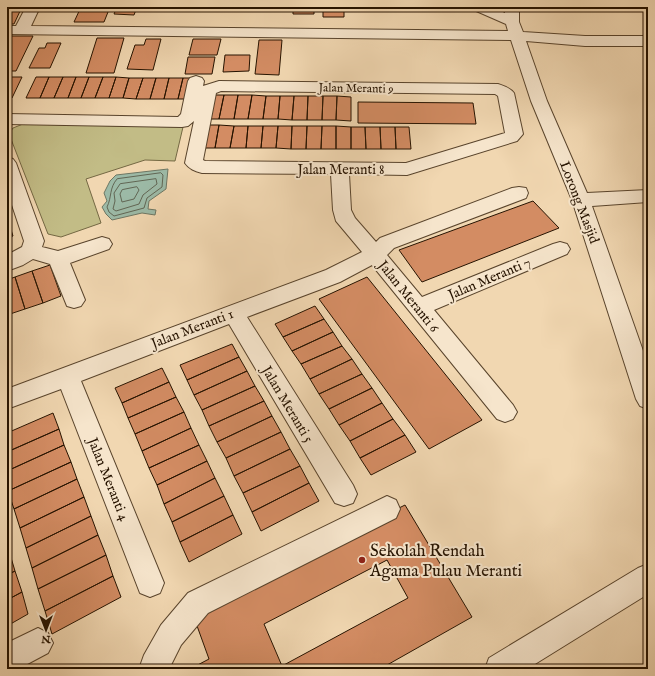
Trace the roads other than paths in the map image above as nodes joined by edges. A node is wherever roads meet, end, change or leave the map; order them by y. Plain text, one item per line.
1 (33, 7) edge
2 (479, 7) edge
3 (514, 22) edge
4 (14, 30) edge
5 (648, 41) edge
6 (196, 81) dead end
7 (7, 119) edge
8 (202, 124) joint
9 (513, 125) joint
10 (7, 163) edge
11 (340, 169) junction
12 (519, 193) dead end
13 (648, 196) edge
14 (581, 200) junction
15 (102, 244) dead end
16 (560, 249) dead end
17 (31, 251) junction
18 (375, 254) junction
19 (58, 259) junction
20 (7, 263) edge
21 (74, 300) dead end
22 (419, 308) junction
23 (233, 313) junction
24 (68, 376) junction
25 (7, 399) edge
26 (648, 399) edge
27 (505, 412) dead end
28 (344, 494) dead end
29 (387, 508) dead end
30 (648, 578) edge
31 (150, 583) dead end
32 (38, 643) dead end
33 (7, 659) edge
34 (154, 669) edge
35 (500, 669) edge

1 - 4 street
2 - 3 street
3 - 4 street
3 - 5 street
3 - 14 street, Lorong Masjid
6 - 7 street
8 - 9 street, Jalan Meranti 9
8 - 11 street, Jalan Meranti 8
9 - 11 street, Jalan Meranti 8
10 - 17 street
11 - 18 street, Jalan Meranti 6
12 - 18 street, Jalan Meranti 1
13 - 14 street
14 - 26 street, Lorong Masjid
15 - 19 street
16 - 22 street, Jalan Meranti 7
17 - 19 street
17 - 20 street
18 - 22 street, Jalan Meranti 6
18 - 23 street, Jalan Meranti 1
19 - 21 street
22 - 27 street, Jalan Meranti 6
23 - 24 street, Jalan Meranti 1
23 - 28 street, Jalan Meranti 5
24 - 25 street, Jalan Meranti 1
24 - 31 street, Jalan Meranti 4
29 - 34 street
30 - 35 street
32 - 33 street

